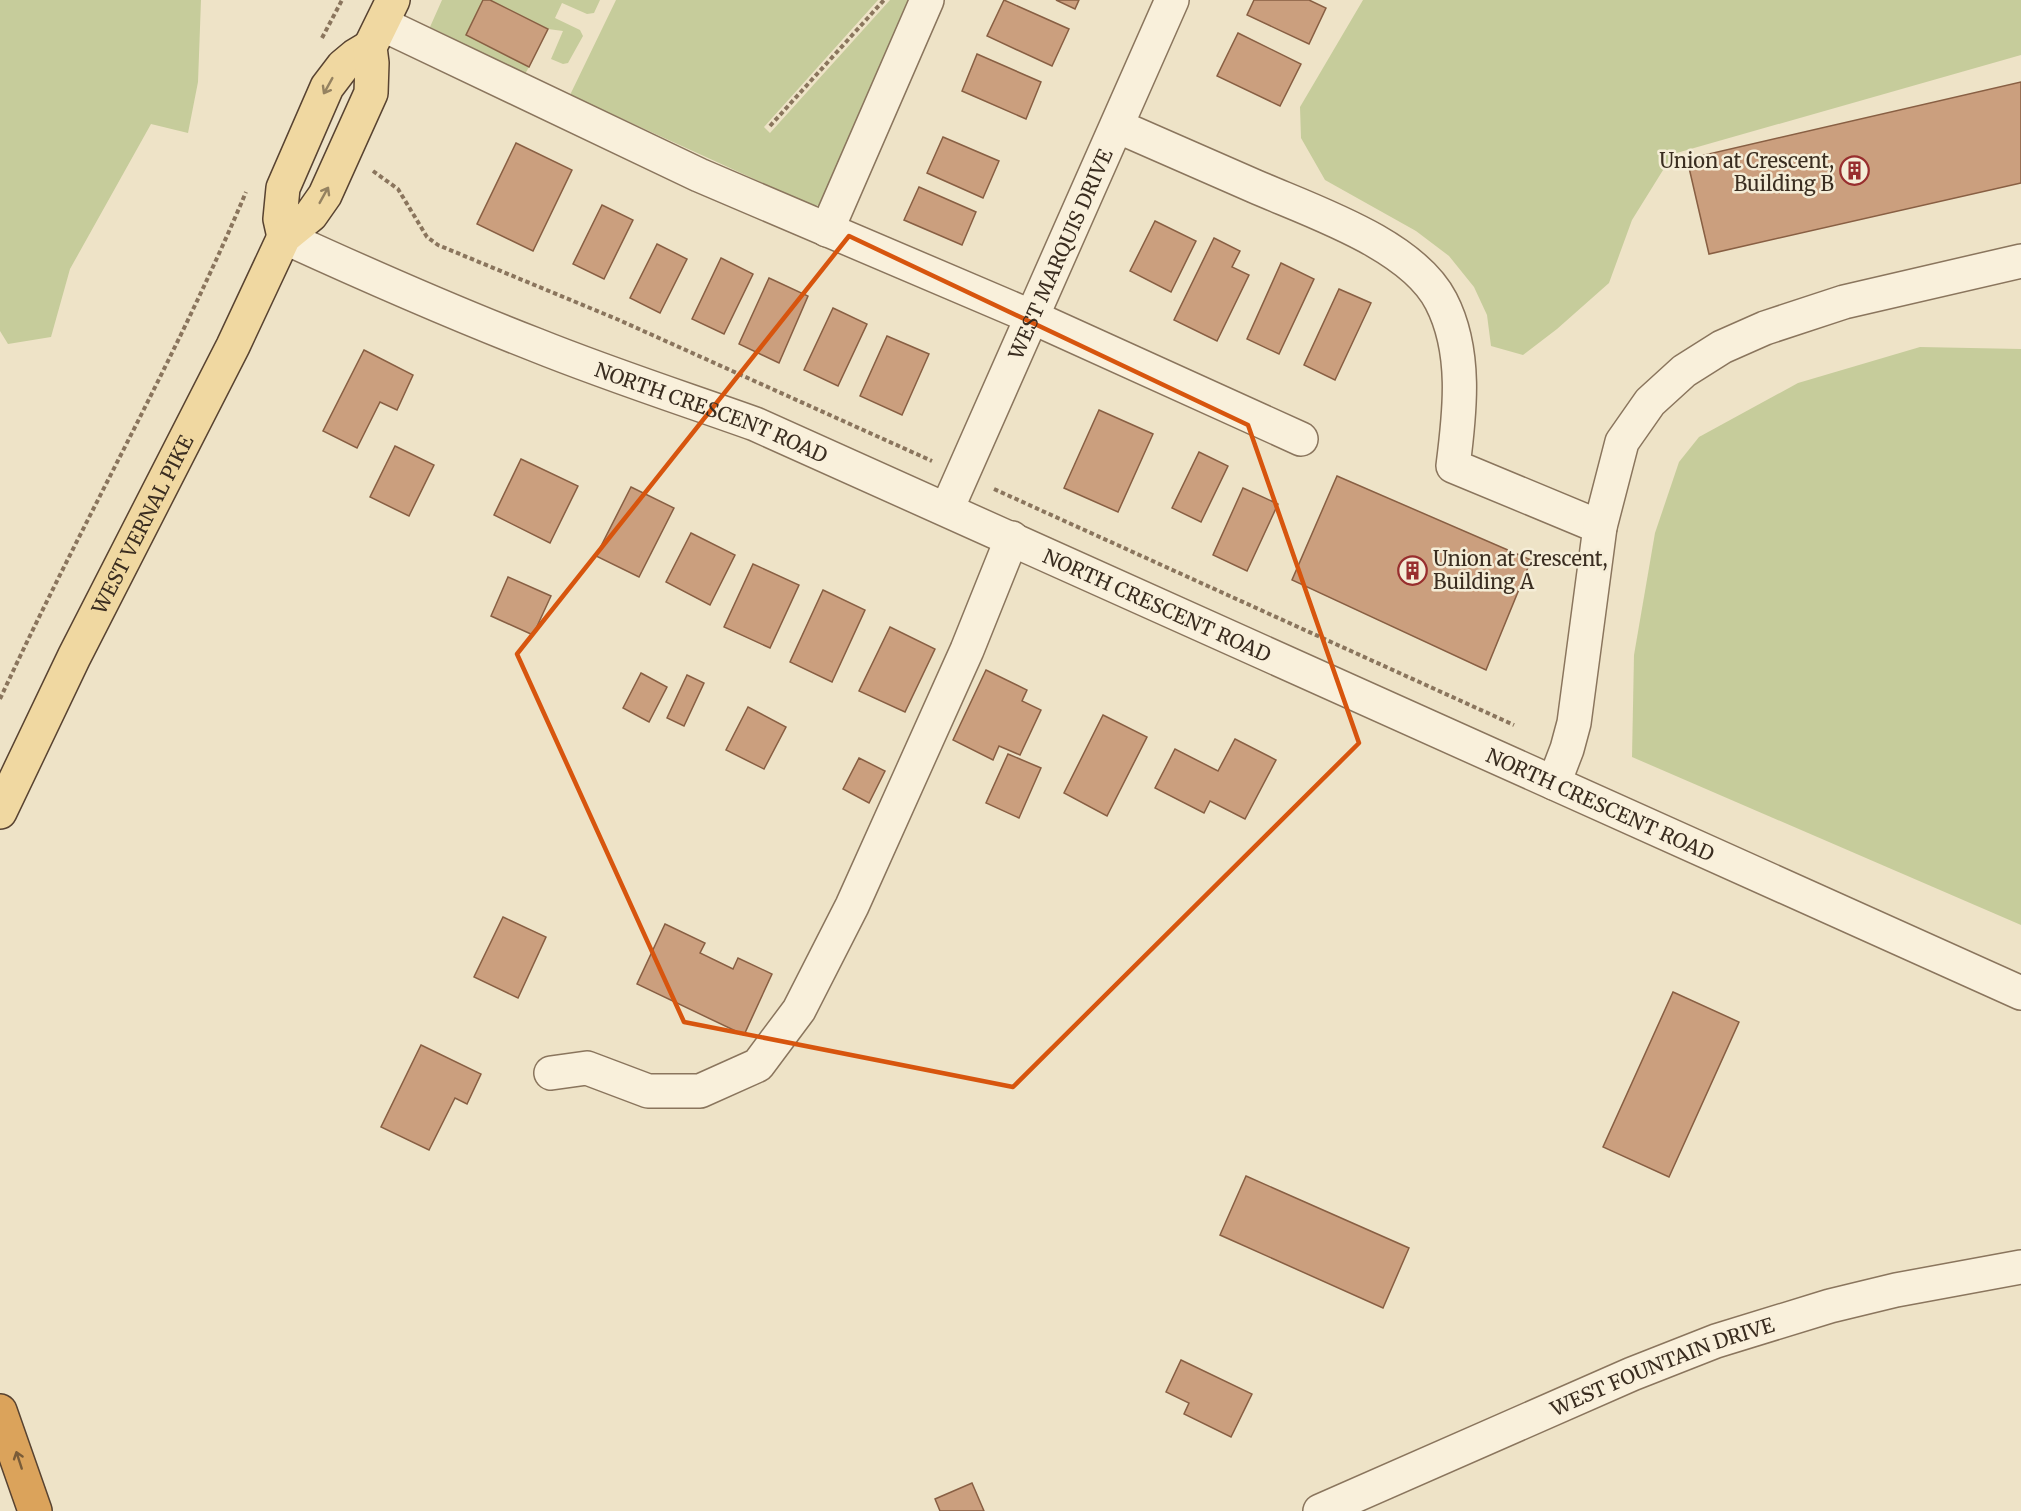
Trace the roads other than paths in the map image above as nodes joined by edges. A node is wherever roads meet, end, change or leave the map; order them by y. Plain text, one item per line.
1 (927, 0) edge
2 (1172, 0) edge
3 (382, 24) edge
4 (1117, 126) junction
5 (826, 230) junction
6 (284, 237) junction
7 (2021, 261) edge
8 (1032, 317) junction
9 (1300, 439) dead end
10 (946, 508) junction
11 (1600, 527) junction
12 (1012, 538) junction
13 (1554, 783) junction
14 (0, 812) edge
15 (2021, 993) edge
16 (552, 1073) dead end
17 (2021, 1267) edge
18 (0, 1411) edge
19 (35, 1511) edge
20 (1320, 1511) edge

1 - 5 street
2 - 4 street, WEST MARQUIS DRIVE
3 - 5 street
6 -> 3 main road
3 -> 6 main road
4 - 8 street, WEST MARQUIS DRIVE
4 - 11 street
5 - 8 street
6 - 10 street, NORTH CRESCENT ROAD
6 - 14 main road, WEST VERNAL PIKE
7 - 11 street
8 - 9 street
8 - 10 street, WEST MARQUIS DRIVE
10 - 12 street, NORTH CRESCENT ROAD
11 - 13 street
12 - 13 street, NORTH CRESCENT ROAD
12 - 16 street
13 - 15 street, NORTH CRESCENT ROAD
17 - 20 street, WEST FOUNTAIN DRIVE
19 -> 18 highway

